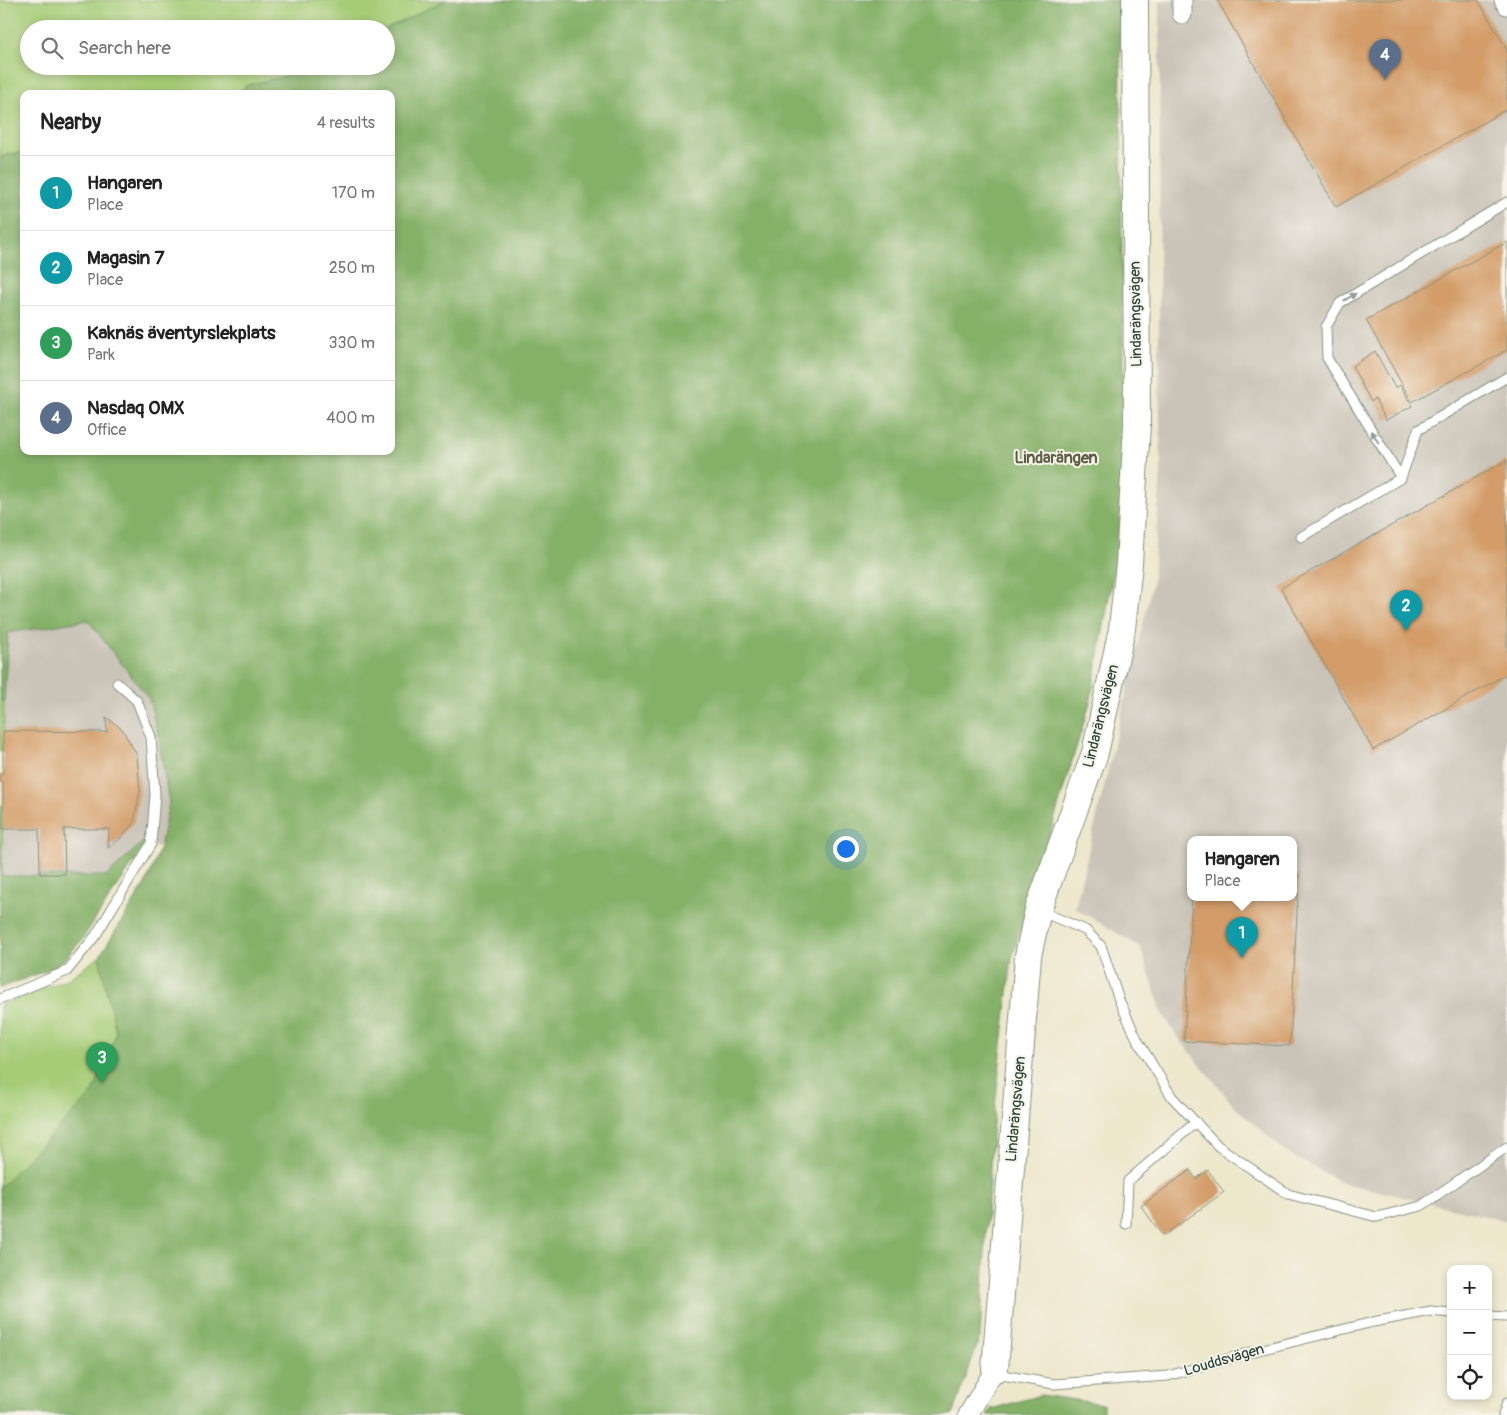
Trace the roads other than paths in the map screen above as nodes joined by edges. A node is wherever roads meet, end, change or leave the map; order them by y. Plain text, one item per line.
1 (1135, 0) edge
2 (1504, 0) edge
3 (1507, 5) edge
4 (1507, 204) edge
5 (1507, 377) edge
6 (1401, 478) junction
7 (1301, 537) dead end
8 (117, 683) dead end
9 (1038, 910) junction
10 (0, 999) edge
11 (1196, 1122) junction
12 (1507, 1147) edge
13 (1126, 1224) dead end
14 (1447, 1313) edge
15 (1492, 1316) edge
16 (1507, 1317) edge
17 (996, 1369) junction
18 (1507, 1404) edge
19 (968, 1415) edge
20 (1502, 1415) edge

1 - 9 street, Lindarängsvägen
2 - 3 street
6 -> 4 lane
5 - 6 lane
6 - 7 lane
8 - 10 lane
9 - 11 lane
9 - 17 street, Lindarängsvägen
11 - 12 lane
11 - 13 lane
14 - 17 lane, Louddsvägen
15 - 16 lane
17 - 19 street, Lindarängsvägen
18 - 20 lane

